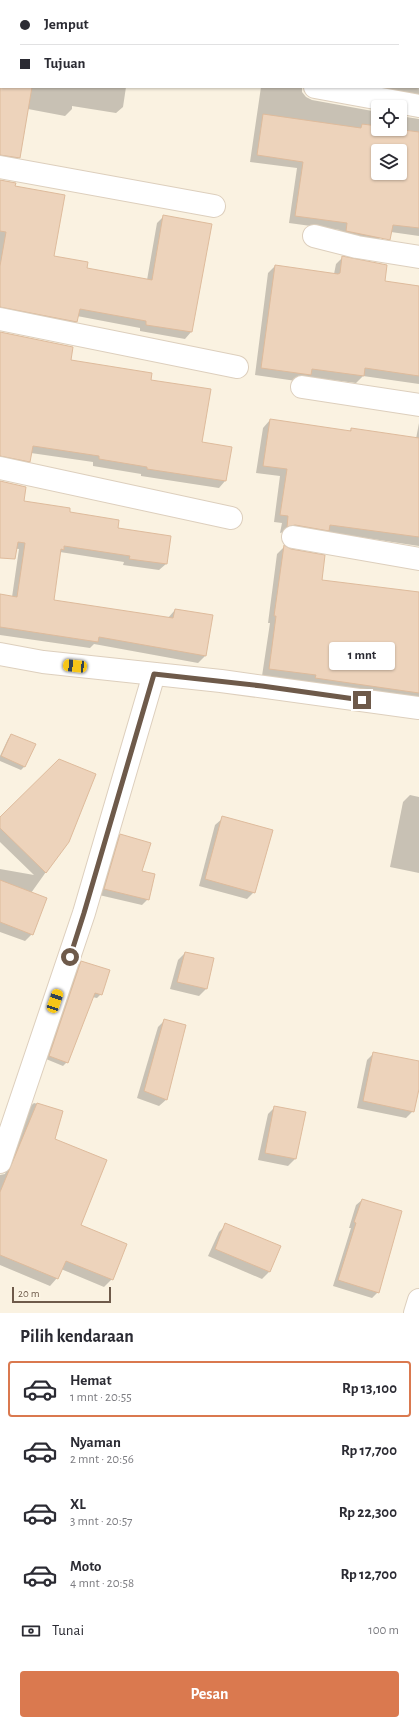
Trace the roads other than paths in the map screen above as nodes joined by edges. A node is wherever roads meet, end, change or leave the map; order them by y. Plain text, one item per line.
1 (320, 88) edge
2 (419, 106) edge
3 (0, 167) edge
4 (214, 206) dead end
5 (314, 236) dead end
6 (419, 257) edge
7 (0, 319) edge
8 (238, 367) dead end
9 (302, 387) dead end
10 (419, 405) edge
11 (0, 468) edge
12 (230, 518) dead end
13 (293, 537) dead end
14 (419, 558) edge
15 (0, 654) edge
16 (154, 674) junction
17 (419, 708) edge
18 (0, 1162) edge
19 (419, 1300) edge
20 (415, 1313) edge

1 - 2 street
3 - 4 street
5 - 6 street
7 - 8 street
9 - 10 street
11 - 12 street
13 - 14 street
15 - 16 street
16 - 17 street
16 - 18 street
19 - 20 street

